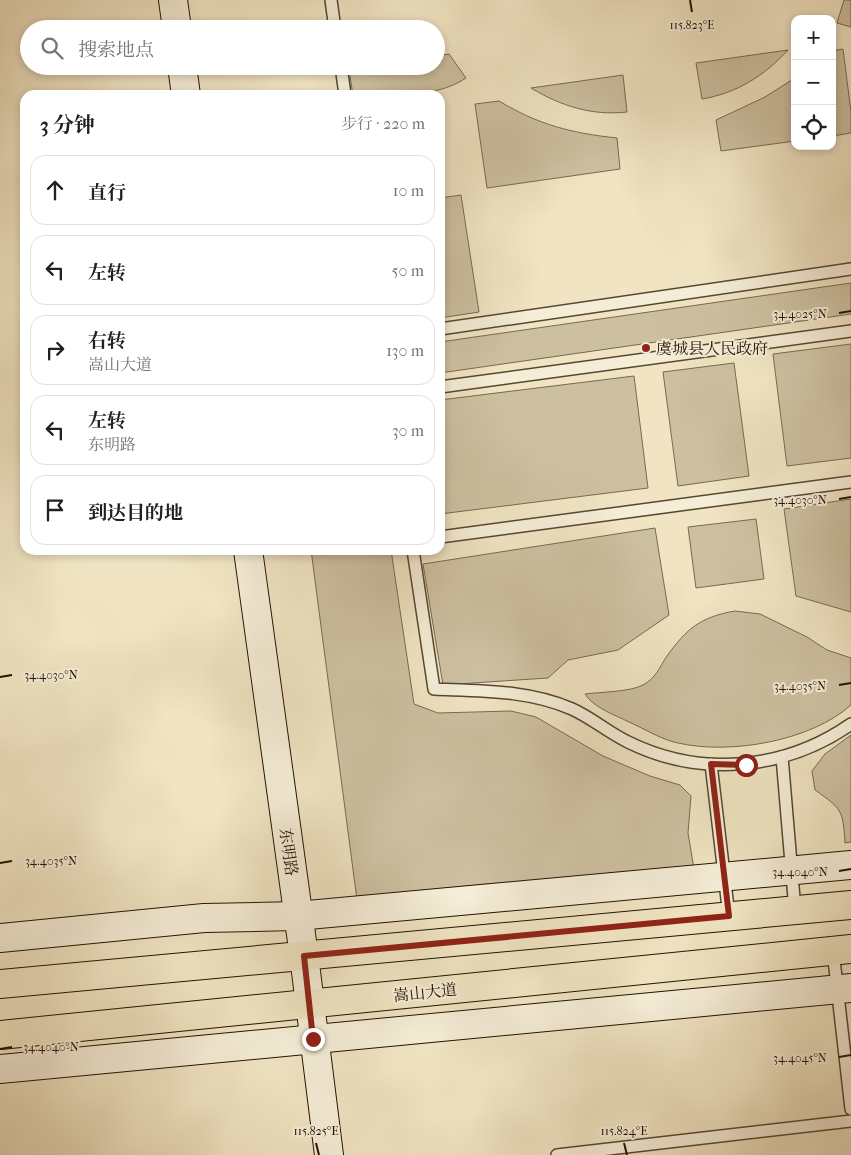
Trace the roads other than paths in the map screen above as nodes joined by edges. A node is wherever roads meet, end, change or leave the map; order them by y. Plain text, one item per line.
1 (173, 0) edge
2 (331, 0) edge
3 (176, 20) edge
4 (334, 20) edge
5 (183, 75) edge
6 (342, 75) edge
7 (185, 90) edge
8 (344, 90) edge
9 (851, 269) edge
10 (445, 328) edge
11 (851, 330) edge
12 (445, 387) edge
13 (851, 482) edge
14 (445, 536) edge
15 (249, 555) edge
16 (414, 555) edge
17 (851, 724) edge
18 (782, 757) junction
19 (711, 764) junction
20 (851, 865) edge
21 (792, 871) junction
22 (724, 878) junction
23 (851, 905) edge
24 (795, 910) junction
25 (297, 916) junction
26 (729, 916) junction
27 (0, 938) edge
28 (842, 950) edge
29 (304, 956) junction
30 (0, 984) edge
31 (844, 988) edge
32 (310, 1003) junction
33 (0, 1034) edge
34 (313, 1039) junction
35 (0, 1069) edge
36 (851, 1109) edge
37 (851, 1121) edge
38 (636, 1150) edge
39 (329, 1155) edge
40 (558, 1155) edge

1 - 3 main road
2 - 4 lane
5 - 7 main road
6 - 8 lane
9 - 10 lane
11 - 12 lane
13 - 14 lane
15 - 25 main road, 东明路
16 - 19 lane
17 - 18 lane
18 - 19 lane
18 - 21 lane
19 - 22 lane
20 - 21 main road
21 - 22 main road
21 - 24 lane
22 - 25 main road
22 - 26 lane
23 - 24 main road
24 - 26 main road
25 - 27 main road
25 - 29 main road, 东明路
26 - 29 main road
28 - 31 lane
28 - 32 main road, 嵩山大道
29 - 30 main road
29 - 32 main road, 东明路
31 - 34 main road
31 - 36 lane
32 - 33 main road, 嵩山大道
32 - 34 main road, 东明路
34 - 35 main road
34 - 39 main road, 东明路
37 - 38 lane
38 - 40 lane

